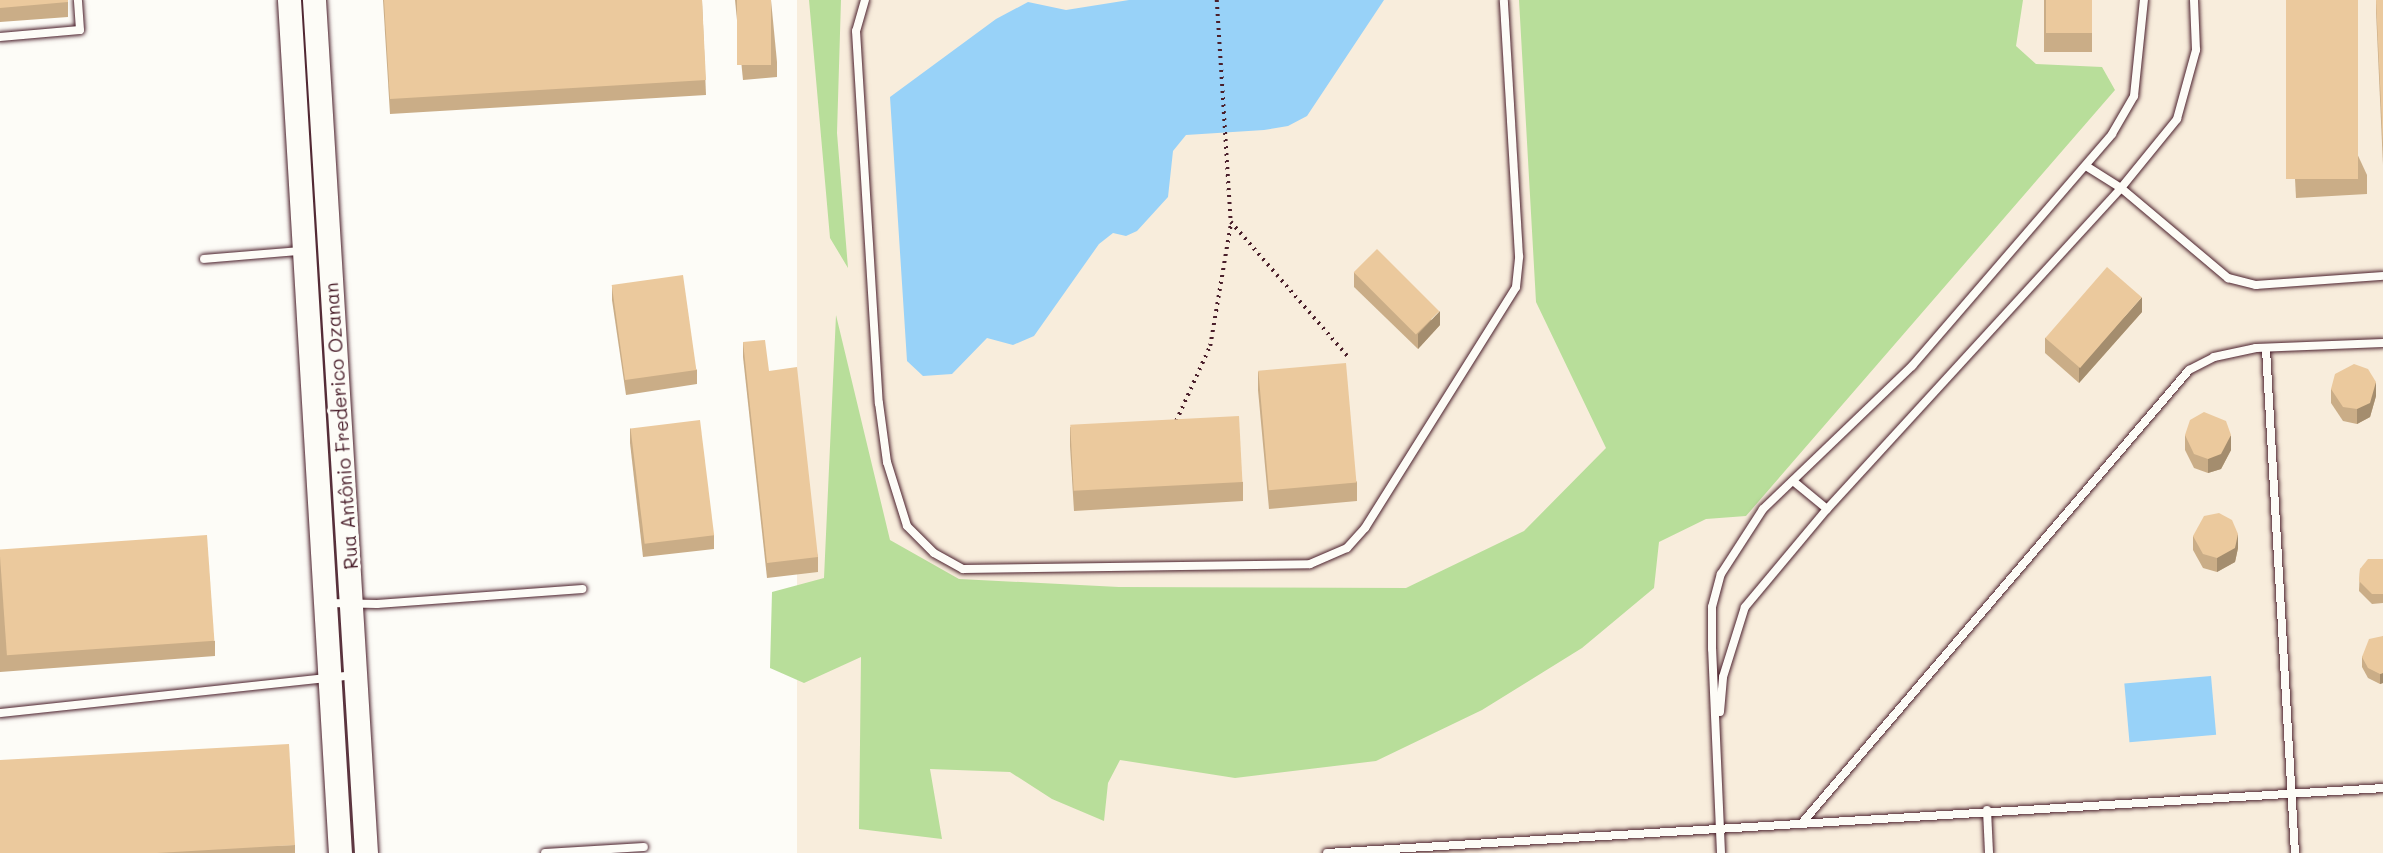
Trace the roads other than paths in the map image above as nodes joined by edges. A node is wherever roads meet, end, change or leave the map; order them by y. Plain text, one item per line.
1 (78, 0) edge
2 (289, 0) edge
3 (314, 0) edge
4 (865, 0) edge
5 (1504, 0) edge
6 (2144, 0) edge
7 (2194, 0) edge
8 (0, 37) edge
9 (2086, 166) junction
10 (2121, 188) junction
11 (303, 250) junction
12 (204, 259) dead end
13 (2383, 276) edge
14 (2383, 343) edge
15 (2266, 349) junction
16 (1793, 481) junction
17 (1827, 509) junction
18 (582, 589) dead end
19 (351, 602) junction
20 (328, 603) junction
21 (355, 674) junction
22 (330, 680) junction
23 (0, 713) edge
24 (1716, 771) junction
25 (2383, 788) edge
26 (2291, 793) junction
27 (1987, 810) junction
28 (1802, 823) junction
29 (1720, 828) junction
30 (644, 847) dead end
31 (340, 853) edge
32 (366, 853) edge
33 (545, 853) edge
34 (1328, 853) edge
35 (1721, 853) edge
36 (1989, 853) edge
37 (2295, 853) edge

1 - 8 lane
2 - 11 main road, Rua Antônio Frederico Ozanan
3 - 19 main road, Rua Antônio Frederico Ozanan
4 - 5 lane
6 - 9 lane
7 - 10 lane
9 - 10 lane
9 - 16 lane
10 - 13 lane
10 - 17 lane
11 - 12 lane
11 - 20 main road, Rua Antônio Frederico Ozanan
14 - 15 lane
15 - 26 lane
15 - 28 lane
16 - 17 lane
16 - 24 lane
17 - 24 lane
18 - 19 lane
19 - 20 lane
19 - 21 main road, Rua Antônio Frederico Ozanan
20 - 22 main road, Rua Antônio Frederico Ozanan
21 - 22 lane
21 - 32 main road, Rua Antônio Frederico Ozanan
22 - 23 lane
22 - 31 main road, Rua Antônio Frederico Ozanan
24 - 29 lane
25 - 26 lane
26 - 27 lane
26 - 37 lane
27 - 28 lane
27 - 36 lane
28 - 29 lane
29 - 34 lane
29 - 35 lane
30 - 33 lane

